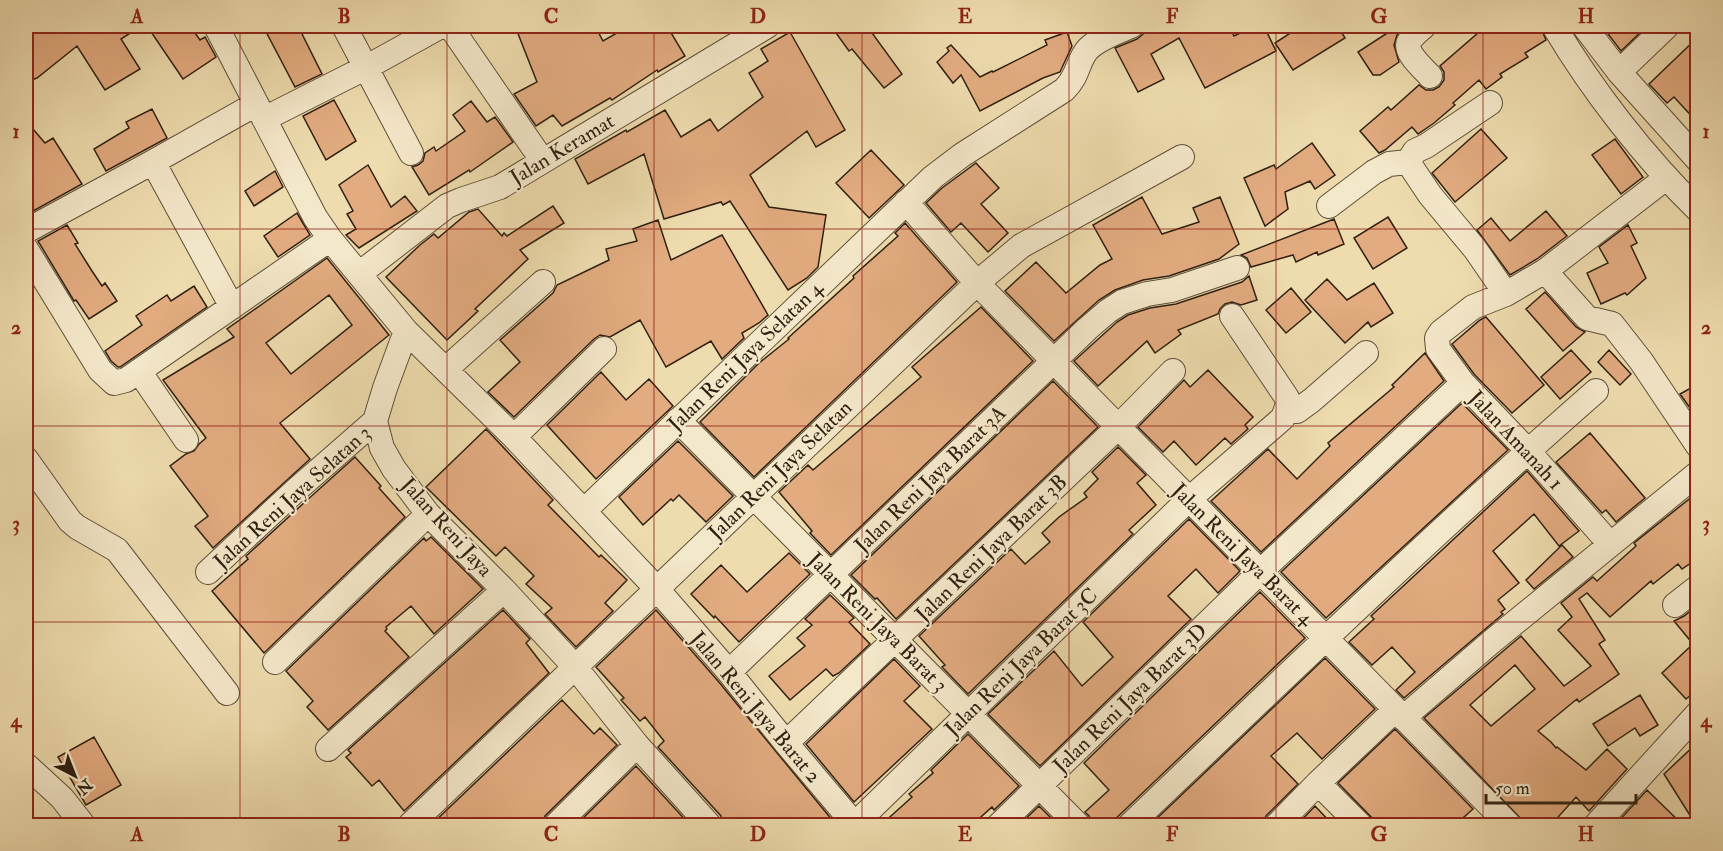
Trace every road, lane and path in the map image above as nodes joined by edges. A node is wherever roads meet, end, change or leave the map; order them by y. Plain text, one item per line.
1 (216, 26) edge
2 (344, 26) edge
3 (441, 26) edge
4 (450, 26) edge
5 (767, 26) edge
6 (1131, 26) edge
7 (1424, 26) edge
8 (1554, 26) edge
9 (1584, 26) edge
10 (1667, 26) edge
11 (739, 33) edge
12 (367, 68) junction
13 (1619, 72) junction
14 (1430, 76) dead end
15 (1490, 103) dead end
16 (260, 111) junction
17 (411, 153) dead end
18 (1695, 153) edge
19 (1182, 157) dead end
20 (542, 160) junction
21 (153, 162) junction
22 (1408, 162) junction
23 (1666, 178) junction
24 (906, 202) junction
25 (1329, 206) dead end
26 (1698, 210) edge
27 (26, 231) edge
28 (330, 239) junction
29 (26, 249) edge
30 (1237, 268) dead end
31 (1545, 271) junction
32 (359, 274) junction
33 (543, 282) dead end
34 (977, 283) junction
35 (1506, 294) junction
36 (232, 307) junction
37 (1232, 316) dead end
38 (406, 331) junction
39 (604, 349) dead end
40 (1366, 353) dead end
41 (1054, 362) junction
42 (446, 369) junction
43 (139, 371) junction
44 (1173, 371) dead end
45 (1463, 382) junction
46 (1596, 391) dead end
47 (1287, 411) junction
48 (678, 420) junction
49 (375, 421) junction
50 (1117, 428) junction
51 (514, 437) junction
52 (186, 440) dead end
53 (1698, 446) edge
54 (1528, 451) junction
55 (26, 459) edge
56 (1698, 473) edge
57 (753, 496) junction
58 (1188, 500) junction
59 (585, 510) junction
60 (428, 514) junction
61 (1610, 544) junction
62 (1262, 571) junction
63 (208, 572) dead end
64 (831, 574) junction
65 (1698, 588) edge
66 (657, 589) junction
67 (504, 590) junction
68 (1675, 605) dead end
69 (1326, 637) junction
70 (896, 639) junction
71 (275, 662) dead end
72 (575, 667) junction
73 (729, 672) junction
74 (227, 693) dead end
75 (968, 712) junction
76 (1698, 713) edge
77 (1399, 714) junction
78 (786, 743) junction
79 (637, 746) junction
80 (328, 748) dead end
81 (26, 765) edge
82 (1318, 783) junction
83 (1040, 785) junction
84 (84, 825) edge
85 (409, 825) edge
86 (555, 825) edge
87 (709, 825) edge
88 (854, 825) edge
89 (998, 825) edge
90 (1079, 825) edge
91 (1129, 825) edge
92 (1276, 825) edge
93 (1361, 825) edge
94 (1510, 825) edge
95 (1595, 825) edge

1 - 16 street
2 - 12 street
3 - 12 street
4 - 20 street
5 - 11 street, Jalan Keramat
6 - 24 street, Jalan Reni Jaya Selatan 4
7 - 14 street
8 - 23 street
9 - 13 street
10 - 13 street
11 - 20 street, Jalan Keramat
12 - 16 street
12 - 17 street
13 - 18 street
15 - 22 street
16 - 21 street
16 - 28 street
19 - 34 street, Jalan Reni Jaya Selatan
20 - 32 street, Jalan Keramat
21 - 27 street
21 - 36 street
22 - 25 street
22 - 35 street
23 - 26 street
23 - 31 street, Jalan Amanah 1
24 - 34 street, Jalan Reni Jaya Barat 4
24 - 48 street, Jalan Reni Jaya Selatan 4
28 - 32 street
28 - 36 street
29 - 43 street
30 - 41 street, Jalan Reni Jaya Barat 3A
31 - 35 street, Jalan Amanah 1
31 - 53 street
32 - 38 street
33 - 42 street
34 - 41 street, Jalan Reni Jaya Barat 4
34 - 57 street, Jalan Reni Jaya Selatan
35 - 45 street, Jalan Amanah 1
36 - 43 street
37 - 47 street
38 - 42 street
38 - 49 street
39 - 51 street
40 - 47 street
41 - 50 street, Jalan Reni Jaya Barat 4
41 - 64 street, Jalan Reni Jaya Barat 3A
42 - 51 street
43 - 52 street
44 - 50 street, Jalan Reni Jaya Barat 3B
45 - 54 street, Jalan Amanah 1
45 - 62 street, Jalan Reni Jaya Barat 3D
46 - 54 street
47 - 58 street, Jalan Reni Jaya Barat 3C
48 - 57 street, Jalan Reni Jaya Barat 3
48 - 59 street, Jalan Reni Jaya Selatan 4
49 - 60 street, Jalan Reni Jaya
49 - 63 street, Jalan Reni Jaya Selatan 3
50 - 58 street, Jalan Reni Jaya Barat 4
50 - 70 street, Jalan Reni Jaya Barat 3B
51 - 59 street
54 - 61 street, Jalan Amanah 1
54 - 69 street
55 - 74 street
56 - 61 street
57 - 64 street, Jalan Reni Jaya Barat 3
57 - 66 street, Jalan Reni Jaya Selatan
58 - 62 street, Jalan Reni Jaya Barat 4
58 - 75 street, Jalan Reni Jaya Barat 3C
59 - 66 street
60 - 67 street, Jalan Reni Jaya
60 - 71 street
61 - 77 street
62 - 69 street, Jalan Reni Jaya Barat 4
62 - 83 street, Jalan Reni Jaya Barat 3D
64 - 70 street, Jalan Reni Jaya Barat 3
64 - 73 street, Jalan Reni Jaya Barat 3A
65 - 68 street
66 - 72 street, Jalan Reni Jaya Selatan
66 - 73 street, Jalan Reni Jaya Barat 2
67 - 72 street, Jalan Reni Jaya
67 - 80 street
69 - 77 street, Jalan Reni Jaya Barat 4
69 - 91 street
70 - 75 street, Jalan Reni Jaya Barat 3
70 - 78 street, Jalan Reni Jaya Barat 3B
72 - 79 street, Jalan Reni Jaya
72 - 85 street, Jalan Reni Jaya Selatan
73 - 78 street, Jalan Reni Jaya Barat 2
75 - 83 street, Jalan Reni Jaya Barat 3
75 - 88 street, Jalan Reni Jaya Barat 3C
76 - 95 street
77 - 82 street
77 - 94 street, Jalan Reni Jaya Barat 4
78 - 88 street, Jalan Reni Jaya Barat 2
79 - 86 street
79 - 87 street, Jalan Reni Jaya
81 - 84 street
82 - 92 street
82 - 93 street
83 - 89 street, Jalan Reni Jaya Barat 3D
83 - 90 street, Jalan Reni Jaya Barat 3

